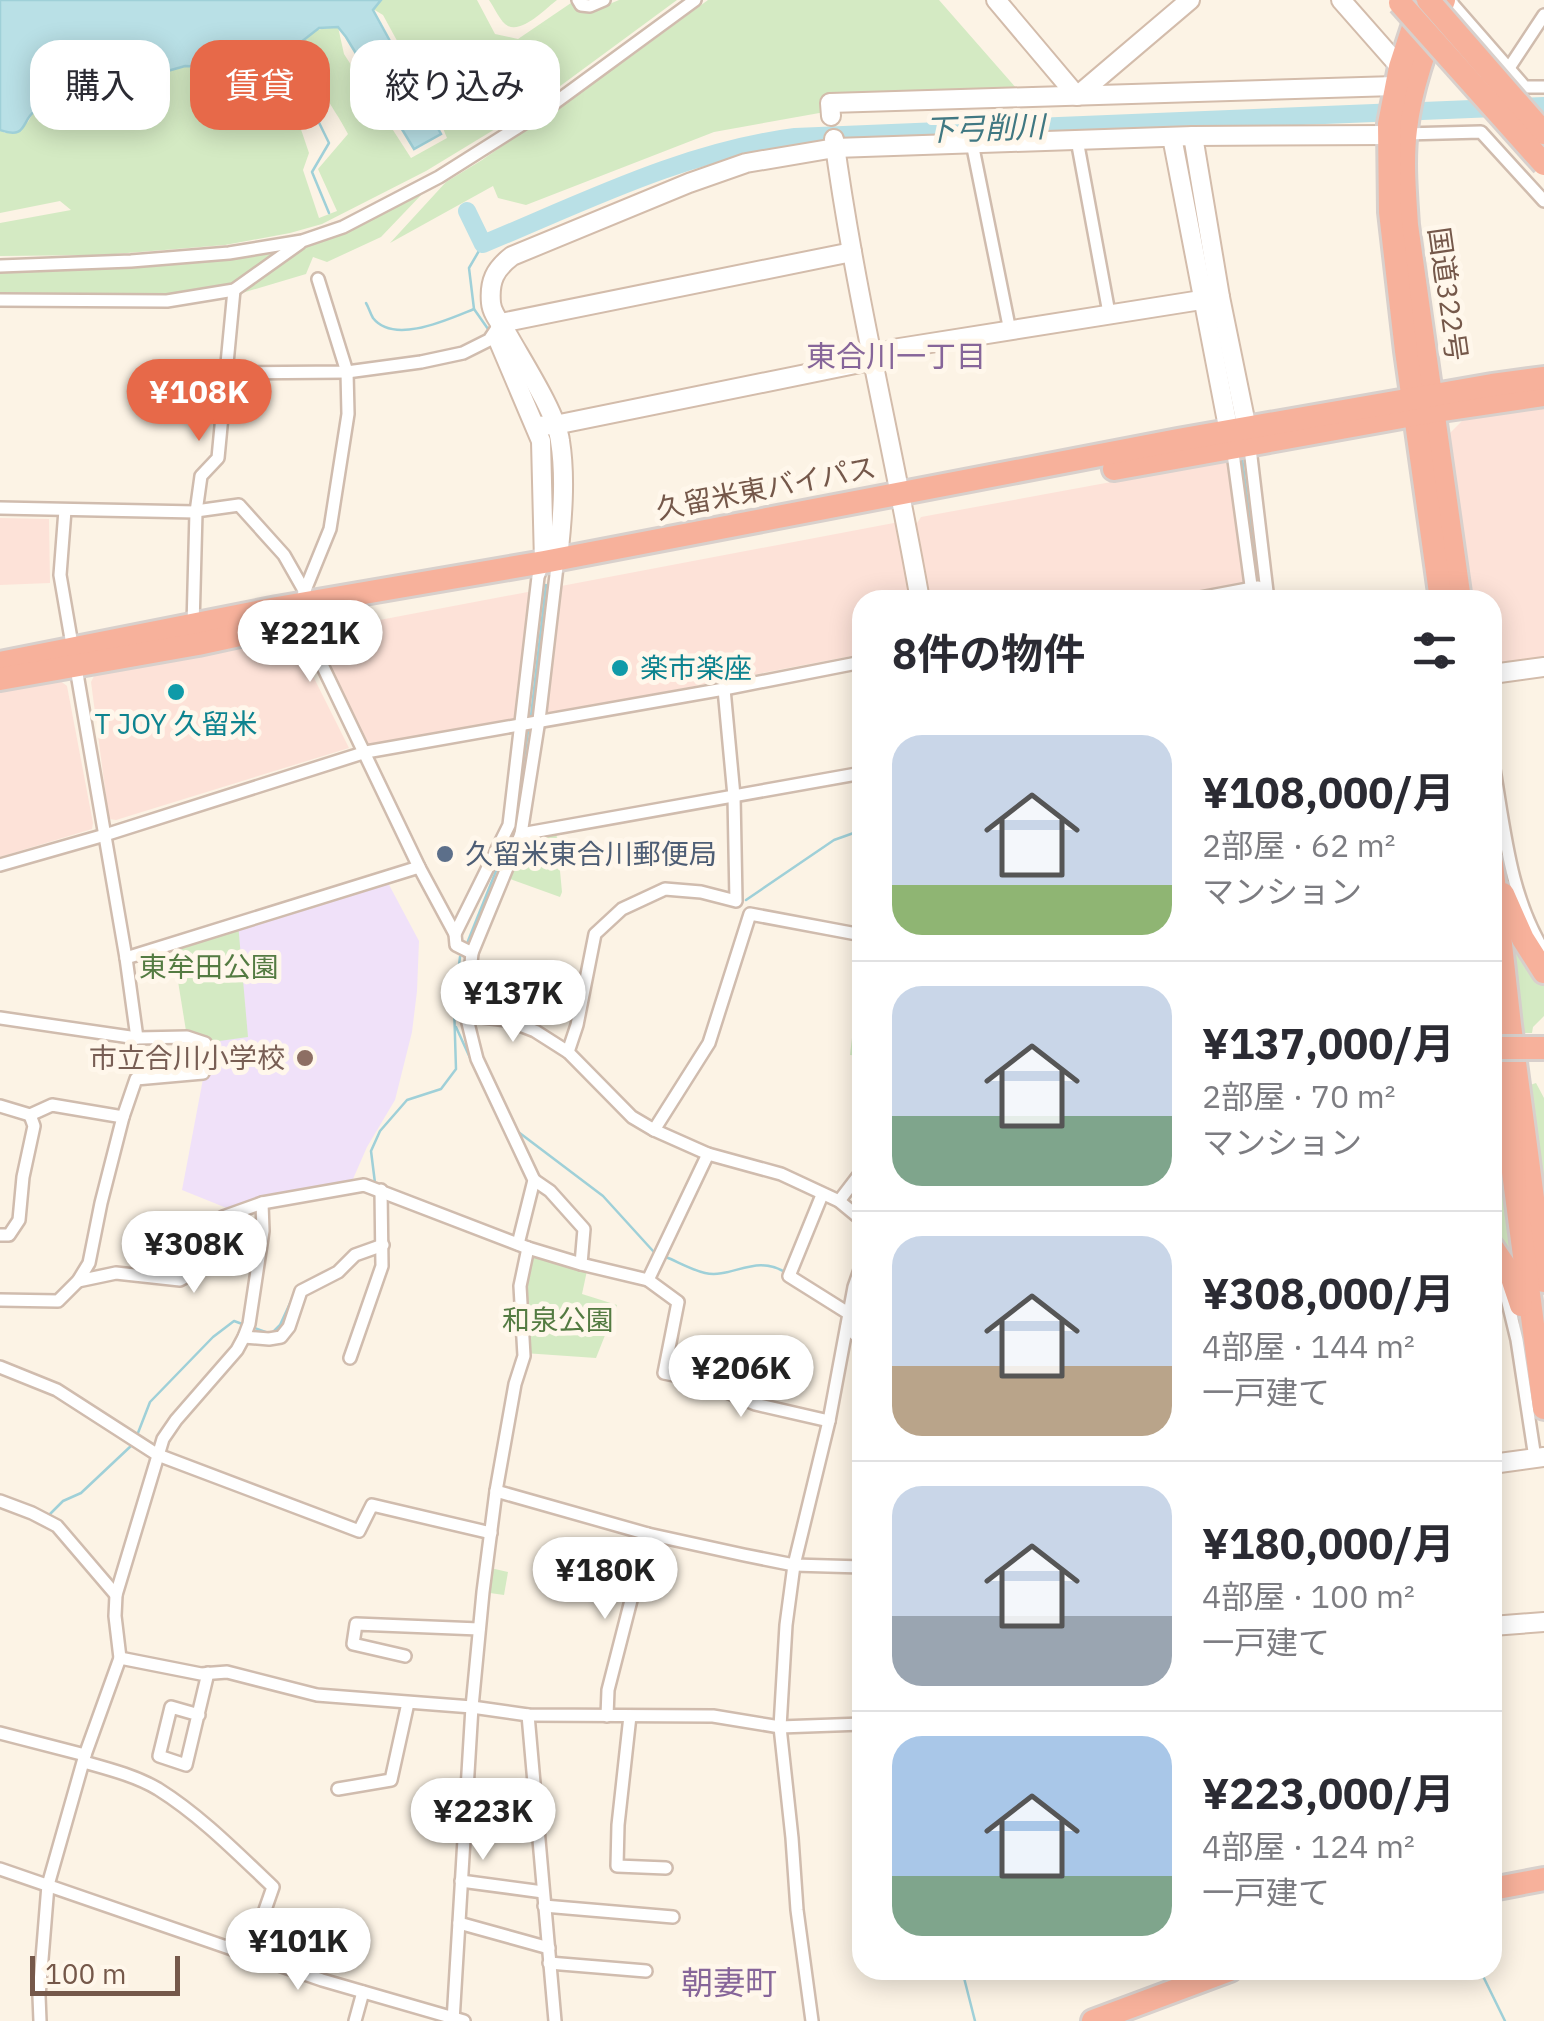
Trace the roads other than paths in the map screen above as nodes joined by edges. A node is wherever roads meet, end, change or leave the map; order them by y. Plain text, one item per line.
1 (578, 0) edge
2 (604, 0) edge
3 (695, 0) edge
4 (996, 0) edge
5 (1190, 0) edge
6 (1341, 0) edge
7 (1446, 0) edge
8 (1412, 1) edge
9 (1544, 15) edge
10 (1509, 68) junction
11 (1404, 84) junction
12 (1544, 87) edge
13 (1077, 96) junction
14 (831, 116) joint
15 (1397, 129) junction
16 (1544, 133) edge
17 (1193, 136) junction
18 (1172, 137) junction
19 (1077, 140) junction
20 (972, 143) junction
21 (835, 144) junction
22 (1544, 164) edge
23 (1544, 201) edge
24 (302, 241) junction
25 (852, 252) junction
26 (0, 266) edge
27 (318, 279) dead end
28 (234, 290) junction
29 (1212, 298) junction
30 (0, 300) edge
31 (1109, 314) junction
32 (1010, 331) junction
33 (494, 332) junction
34 (874, 360) junction
35 (347, 372) junction
36 (226, 373) junction
37 (1544, 378) edge
38 (1544, 395) edge
39 (1424, 406) junction
40 (542, 426) junction
41 (1239, 439) junction
42 (902, 500) junction
43 (0, 508) edge
44 (65, 510) junction
45 (196, 512) junction
46 (549, 568) junction
47 (1266, 586) junction
48 (918, 590) edge
49 (1252, 590) edge
50 (1259, 590) edge
51 (1267, 590) edge
52 (1440, 590) edge
53 (1458, 590) edge
54 (302, 606) junction
55 (193, 626) junction
56 (73, 656) junction
57 (0, 662) edge
58 (852, 664) edge
59 (1544, 667) edge
60 (1502, 673) edge
61 (0, 679) edge
62 (724, 689) junction
63 (540, 720) junction
64 (522, 725) junction
65 (366, 752) junction
66 (852, 775) edge
67 (734, 796) junction
68 (1502, 814) edge
69 (522, 834) junction
70 (105, 835) junction
71 (0, 865) edge
72 (419, 867) junction
73 (1502, 890) edge
74 (736, 901) junction
75 (750, 914) junction
76 (455, 934) junction
77 (852, 934) edge
78 (1544, 951) edge
79 (472, 953) junction
80 (1502, 953) edge
81 (126, 958) junction
82 (1544, 972) edge
83 (466, 1014) junction
84 (0, 1018) edge
85 (1502, 1037) edge
86 (1544, 1037) edge
87 (137, 1038) junction
88 (1502, 1048) edge
89 (1544, 1048) edge
90 (568, 1052) junction
91 (1502, 1084) edge
92 (1504, 1098) junction
93 (0, 1106) edge
94 (30, 1114) junction
95 (123, 1116) junction
96 (654, 1130) junction
97 (708, 1154) junction
98 (1502, 1156) edge
99 (534, 1180) junction
100 (852, 1184) edge
101 (376, 1188) junction
102 (822, 1195) junction
103 (839, 1201) junction
104 (262, 1202) junction
105 (852, 1212) edge
106 (1544, 1220) edge
107 (0, 1235) edge
108 (383, 1246) junction
109 (523, 1246) junction
110 (1541, 1249) junction
111 (1502, 1259) edge
112 (581, 1264) junction
113 (648, 1280) junction
114 (78, 1281) junction
115 (1544, 1281) edge
116 (1502, 1283) edge
117 (0, 1300) edge
118 (852, 1304) edge
119 (848, 1320) junction
120 (852, 1326) edge
121 (244, 1337) junction
122 (1536, 1352) junction
123 (350, 1358) dead end
124 (0, 1367) edge
125 (1544, 1408) edge
126 (829, 1421) junction
127 (158, 1455) junction
128 (1540, 1458) edge
129 (1502, 1463) edge
130 (496, 1490) junction
131 (0, 1501) edge
132 (491, 1533) junction
133 (648, 1534) junction
134 (794, 1565) junction
135 (852, 1567) edge
136 (116, 1595) junction
137 (1544, 1612) edge
138 (1502, 1615) edge
139 (1544, 1622) edge
140 (1502, 1625) edge
141 (479, 1629) junction
142 (406, 1656) dead end
143 (120, 1658) junction
144 (208, 1674) junction
145 (408, 1703) junction
146 (472, 1707) junction
147 (199, 1715) junction
148 (528, 1716) junction
149 (607, 1716) junction
150 (630, 1716) junction
151 (852, 1724) edge
152 (780, 1727) junction
153 (0, 1733) edge
154 (84, 1758) junction
155 (338, 1789) dead end
156 (666, 1868) dead end
157 (0, 1869) edge
158 (462, 1881) junction
159 (1543, 1882) edge
160 (48, 1885) junction
161 (1502, 1888) edge
162 (543, 1892) junction
163 (544, 1906) junction
164 (674, 1917) dead end
165 (459, 1923) junction
166 (548, 1948) junction
167 (246, 1953) junction
168 (549, 1963) junction
169 (646, 1971) dead end
170 (1203, 1980) edge
171 (363, 1992) junction
172 (457, 2020) edge
173 (40, 2021) edge
174 (356, 2021) edge
175 (555, 2021) edge
176 (812, 2021) edge
177 (1093, 2021) edge

1 - 2 street
3 - 24 street
4 - 13 street
5 - 13 street
6 - 11 street
7 - 10 street
7 - 11 highway, 国道322号
8 - 11 highway, 国道322号
8 - 16 highway, bridge
8 - 22 highway, bridge
9 - 10 street
10 - 12 street
11 - 13 street
11 - 15 highway, 国道322号
13 - 14 street
14 - 21 street
15 - 17 street
15 - 23 street
15 - 39 highway, 国道322号
17 - 18 street
17 - 29 street
18 - 19 street
18 - 29 street
19 - 20 street
19 - 31 street
20 - 21 street
20 - 32 street
21 - 25 street
21 - 33 street
24 - 26 street
24 - 28 street
25 - 33 street
25 - 34 street
27 - 35 street
28 - 30 street
28 - 36 street
29 - 31 street
29 - 41 street
31 - 32 street
32 - 34 street
33 - 35 street
33 - 40 street
33 - 40 street
34 - 40 street
34 - 42 street
35 - 36 street
35 - 54 street
36 - 45 street
37 - 39 highway, 久留米東バイパス
38 - 39 highway, 久留米東バイパス
39 - 41 highway, 久留米東バイパス
39 - 52 highway, 国道322号
39 - 53 highway, 国道322号
40 - 46 street
41 - 42 highway, 久留米東バイパス
41 - 47 street
41 - 49 street
42 - 46 highway, 久留米東バイパス
42 - 48 street
43 - 44 street
44 - 45 street
44 - 56 street
45 - 54 street
45 - 55 street
46 - 54 highway, 久留米東バイパス
46 - 63 street
46 - 64 street
47 - 50 street
47 - 51 street
54 - 55 highway, 久留米東バイパス
54 - 56 highway, 久留米東バイパス
54 - 65 street
55 - 56 highway, 久留米東バイパス
56 - 57 highway, 久留米東バイパス
56 - 61 highway, 久留米東バイパス
56 - 70 street
58 - 62 street
59 - 60 street
62 - 63 street
62 - 67 street
63 - 64 street
63 - 69 street
64 - 65 street
64 - 76 street
65 - 70 street
65 - 72 street
66 - 67 street
67 - 69 street
67 - 74 street
68 - 78 street
69 - 79 street
70 - 71 street
70 - 81 street
72 - 76 street
72 - 81 street
73 - 82 highway
74 - 75 street
74 - 90 street
75 - 77 street
75 - 96 street
76 - 79 street
79 - 83 street
80 - 110 highway
81 - 87 street
83 - 90 street
83 - 99 street
84 - 87 street
85 - 86 highway
87 - 95 street
88 - 89 highway, bridge
90 - 96 street
91 - 92 highway
92 - 98 highway
92 - 122 highway
93 - 94 street
94 - 95 street
94 - 107 street
95 - 114 street
96 - 97 street
97 - 102 street
97 - 113 street
99 - 109 street
99 - 112 street
100 - 103 street
101 - 104 street
101 - 108 street
101 - 109 street
102 - 103 street
102 - 119 street
103 - 105 street
104 - 114 street
104 - 121 street
106 - 110 highway
108 - 121 street
108 - 123 street
109 - 112 street
109 - 130 street
110 - 115 highway
111 - 122 highway
112 - 113 street
113 - 126 street
114 - 117 street
116 - 128 street
118 - 119 street
119 - 120 street
119 - 126 street
121 - 127 street
122 - 125 highway
124 - 127 street
126 - 134 street
127 - 132 street
127 - 136 street
128 - 129 street
130 - 132 street
130 - 133 street
131 - 136 street
132 - 141 street
133 - 134 street
133 - 149 street
134 - 135 street
134 - 152 street
136 - 143 street
137 - 138 street
139 - 140 street
141 - 142 street
141 - 146 street
143 - 144 street
143 - 154 street
144 - 145 street
144 - 147 street
145 - 146 street
145 - 155 street
146 - 148 street
146 - 158 street
147 - 147 street
148 - 149 street
148 - 162 street
149 - 150 street
150 - 152 street
150 - 156 street
151 - 152 street
152 - 176 street
153 - 154 street
154 - 160 street
154 - 167 street
157 - 160 street
158 - 162 street
158 - 165 street
159 - 161 highway
160 - 167 street
160 - 173 street
162 - 163 street
163 - 164 street
163 - 166 street
165 - 166 street
165 - 172 street
166 - 168 street
167 - 171 street
168 - 169 street
168 - 175 street
170 - 177 highway
171 - 172 street
171 - 174 street

